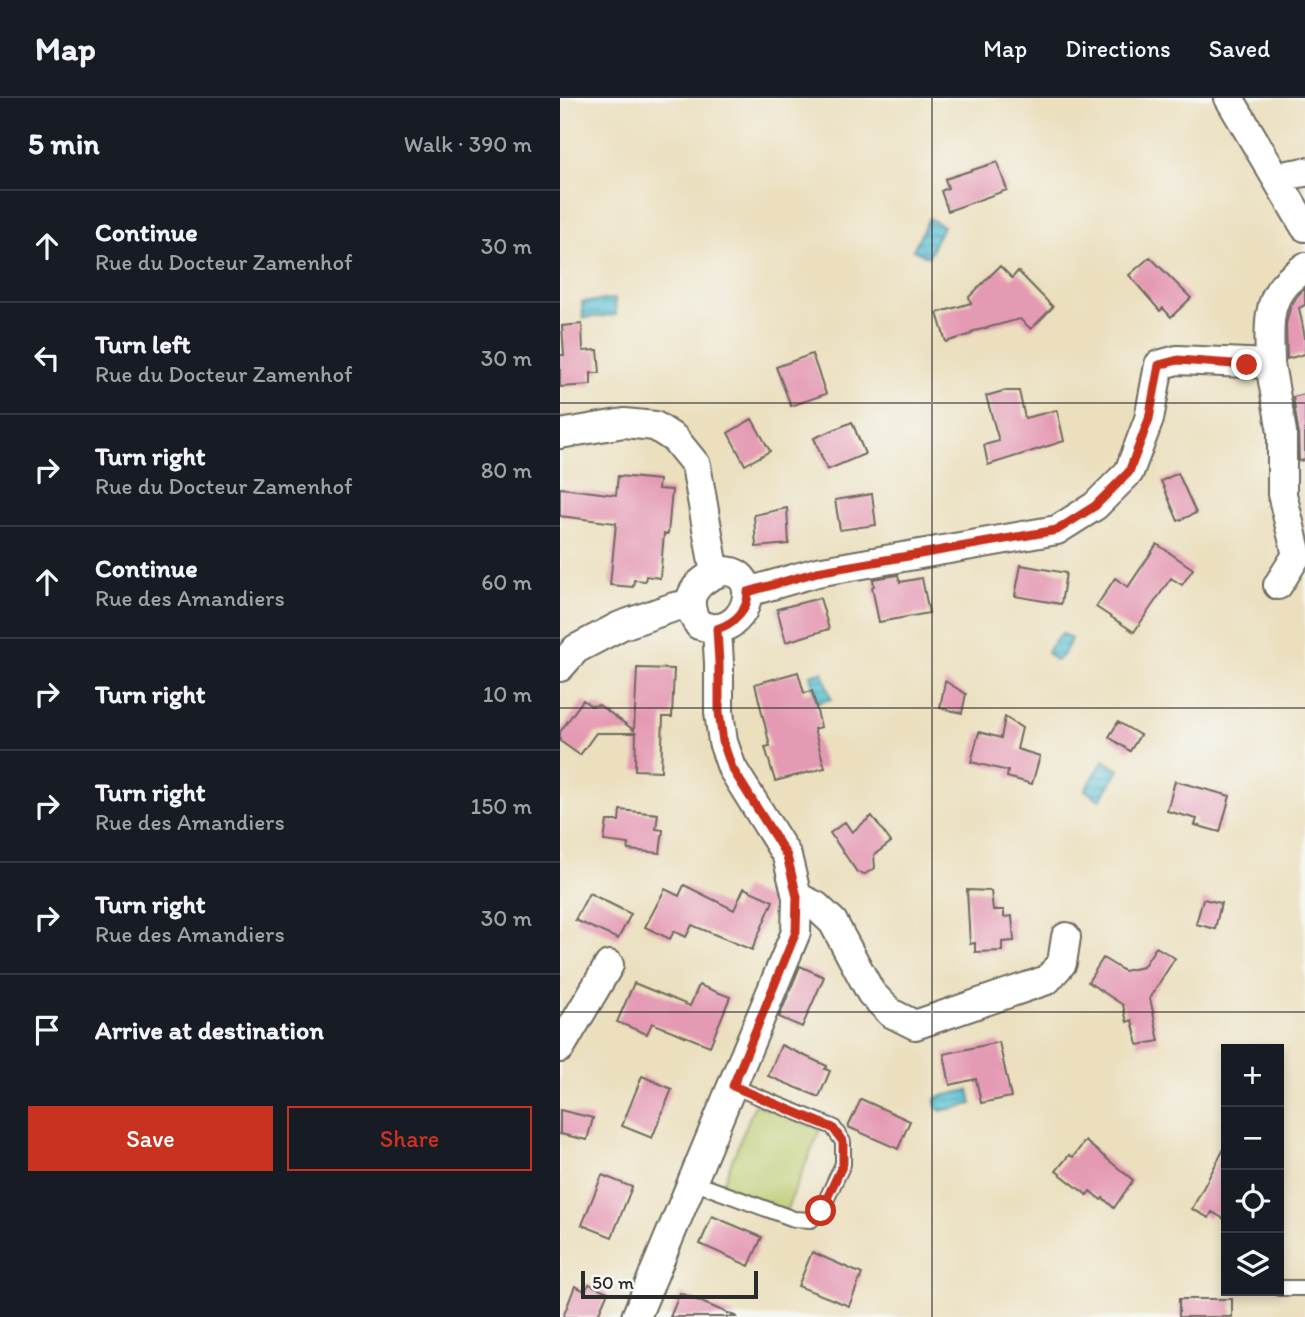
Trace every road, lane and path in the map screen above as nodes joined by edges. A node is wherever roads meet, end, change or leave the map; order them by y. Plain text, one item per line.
1 (1229, 98) edge
2 (1305, 172) edge
3 (1276, 177) junction
4 (1305, 227) edge
5 (1305, 267) edge
6 (1270, 365) junction
7 (560, 434) edge
8 (715, 574) junction
9 (1278, 585) dead end
10 (748, 592) junction
11 (691, 604) junction
12 (717, 629) junction
13 (560, 667) edge
14 (797, 897) junction
15 (1066, 937) dead end
16 (610, 965) dead end
17 (560, 1048) edge
18 (733, 1086) junction
19 (694, 1182) junction
20 (1284, 1287) edge
21 (1305, 1288) edge
22 (636, 1317) edge

1 - 3 street
2 - 3 street
3 - 4 street
5 - 6 street
6 - 9 street
6 - 10 street
7 - 8 street
8 - 10 street
8 - 11 street
10 - 12 street
11 - 12 street
11 - 13 street
12 - 14 street
14 - 15 street
14 - 18 street
16 - 17 street
18 - 19 street
18 - 19 lane
19 - 22 street
20 - 21 lane

